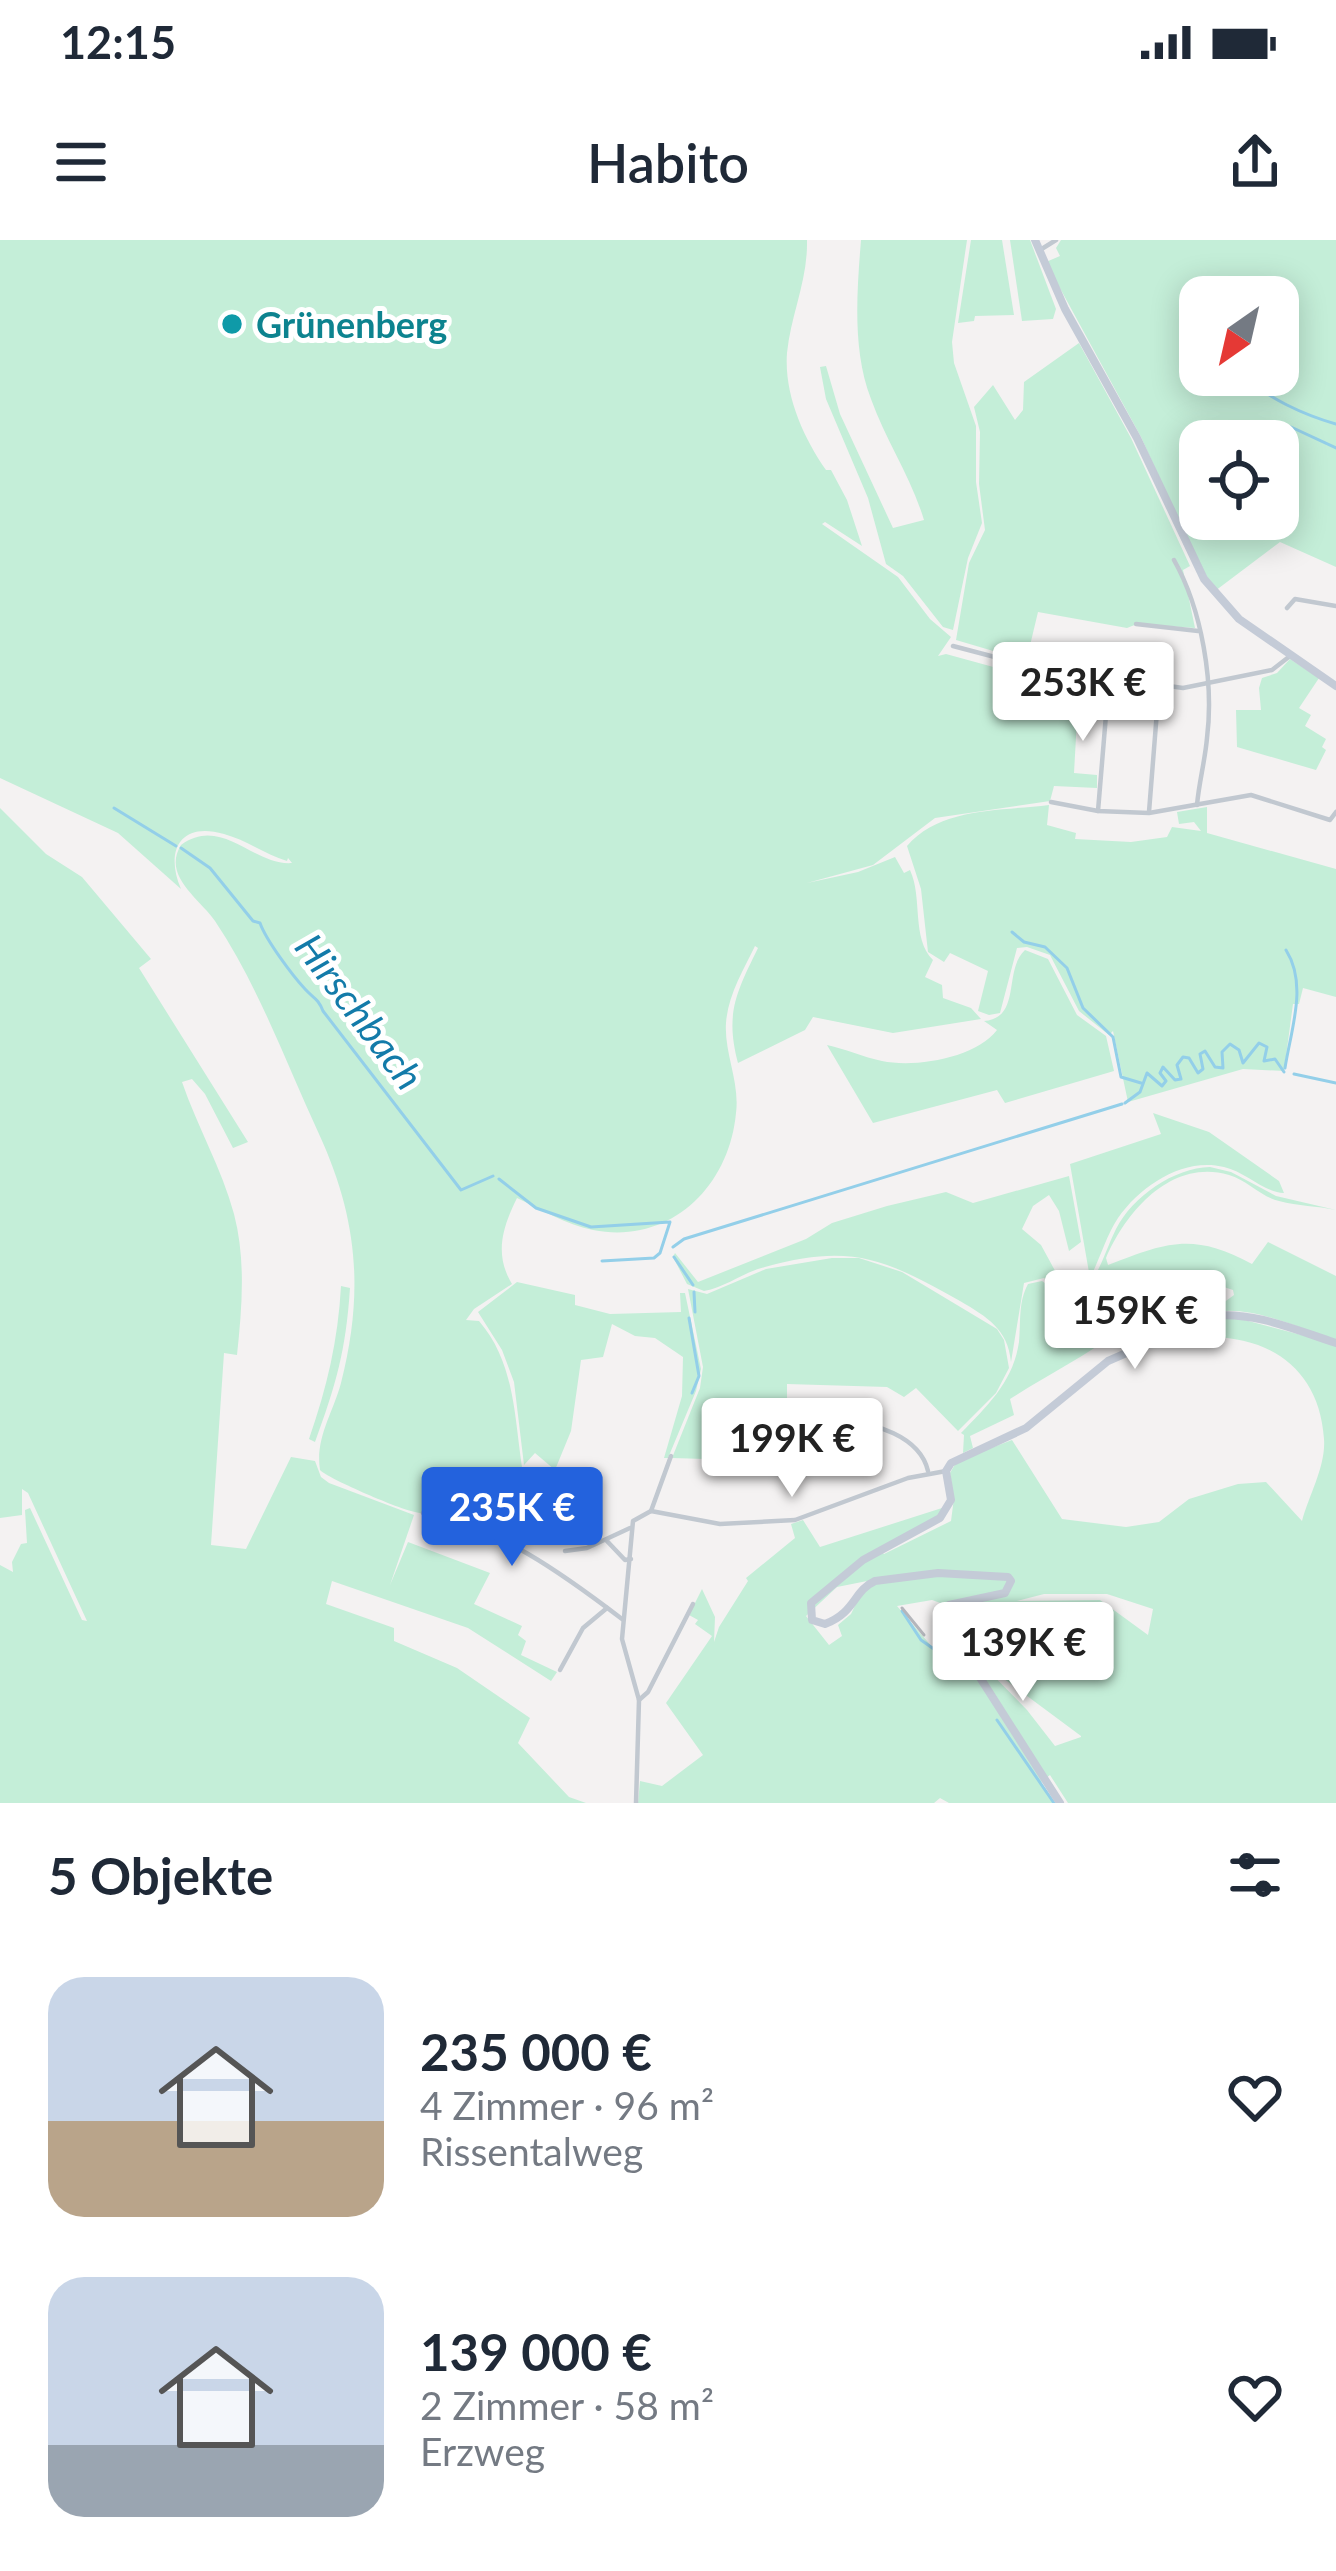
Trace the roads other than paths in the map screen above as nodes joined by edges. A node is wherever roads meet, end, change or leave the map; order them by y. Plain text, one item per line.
1 (1035, 240) edge
2 (1056, 240) edge
3 (1038, 252) junction
4 (1174, 560) dead end
5 (1336, 606) edge
6 (1287, 608) dead end
7 (1136, 624) dead end
8 (1198, 631) junction
9 (953, 646) dead end
10 (1290, 656) junction
11 (1066, 658) dead end
12 (1109, 679) junction
13 (1146, 684) junction
14 (1207, 684) junction
15 (1159, 686) junction
16 (1336, 686) edge
17 (1051, 802) dead end
18 (1197, 805) junction
19 (1098, 811) junction
20 (1336, 812) edge
21 (1149, 813) junction
22 (1330, 820) junction
23 (1336, 829) edge
24 (1336, 1343) edge
25 (793, 1427) dead end
26 (670, 1456) dead end
27 (946, 1471) junction
28 (928, 1472) junction
29 (651, 1511) junction
30 (423, 1514) dead end
31 (630, 1528) junction
32 (606, 1540) junction
33 (565, 1551) dead end
34 (631, 1559) junction
35 (693, 1604) dead end
36 (608, 1608) junction
37 (622, 1619) junction
38 (560, 1670) dead end
39 (639, 1700) junction
40 (636, 1803) edge
41 (1060, 1803) edge

1 - 3 street
2 - 3 street
3 - 10 street
4 - 8 street
5 - 6 street
7 - 8 street
8 - 14 street
9 - 12 street
10 - 14 street
10 - 16 street
11 - 13 street
12 - 13 street
12 - 19 street
13 - 15 street
14 - 15 street
14 - 18 street
15 - 21 street
17 - 19 street
18 - 21 street
18 - 22 street
19 - 21 street
20 - 22 street
22 - 23 street
24 - 27 street
25 - 28 street
26 - 29 street
27 - 28 street
27 - 41 street
28 - 29 street
29 - 31 street
30 - 36 street
31 - 32 street
31 - 34 street
32 - 33 street
32 - 34 street
34 - 37 street
35 - 39 street
36 - 37 street
36 - 38 street
37 - 39 street
39 - 40 street

